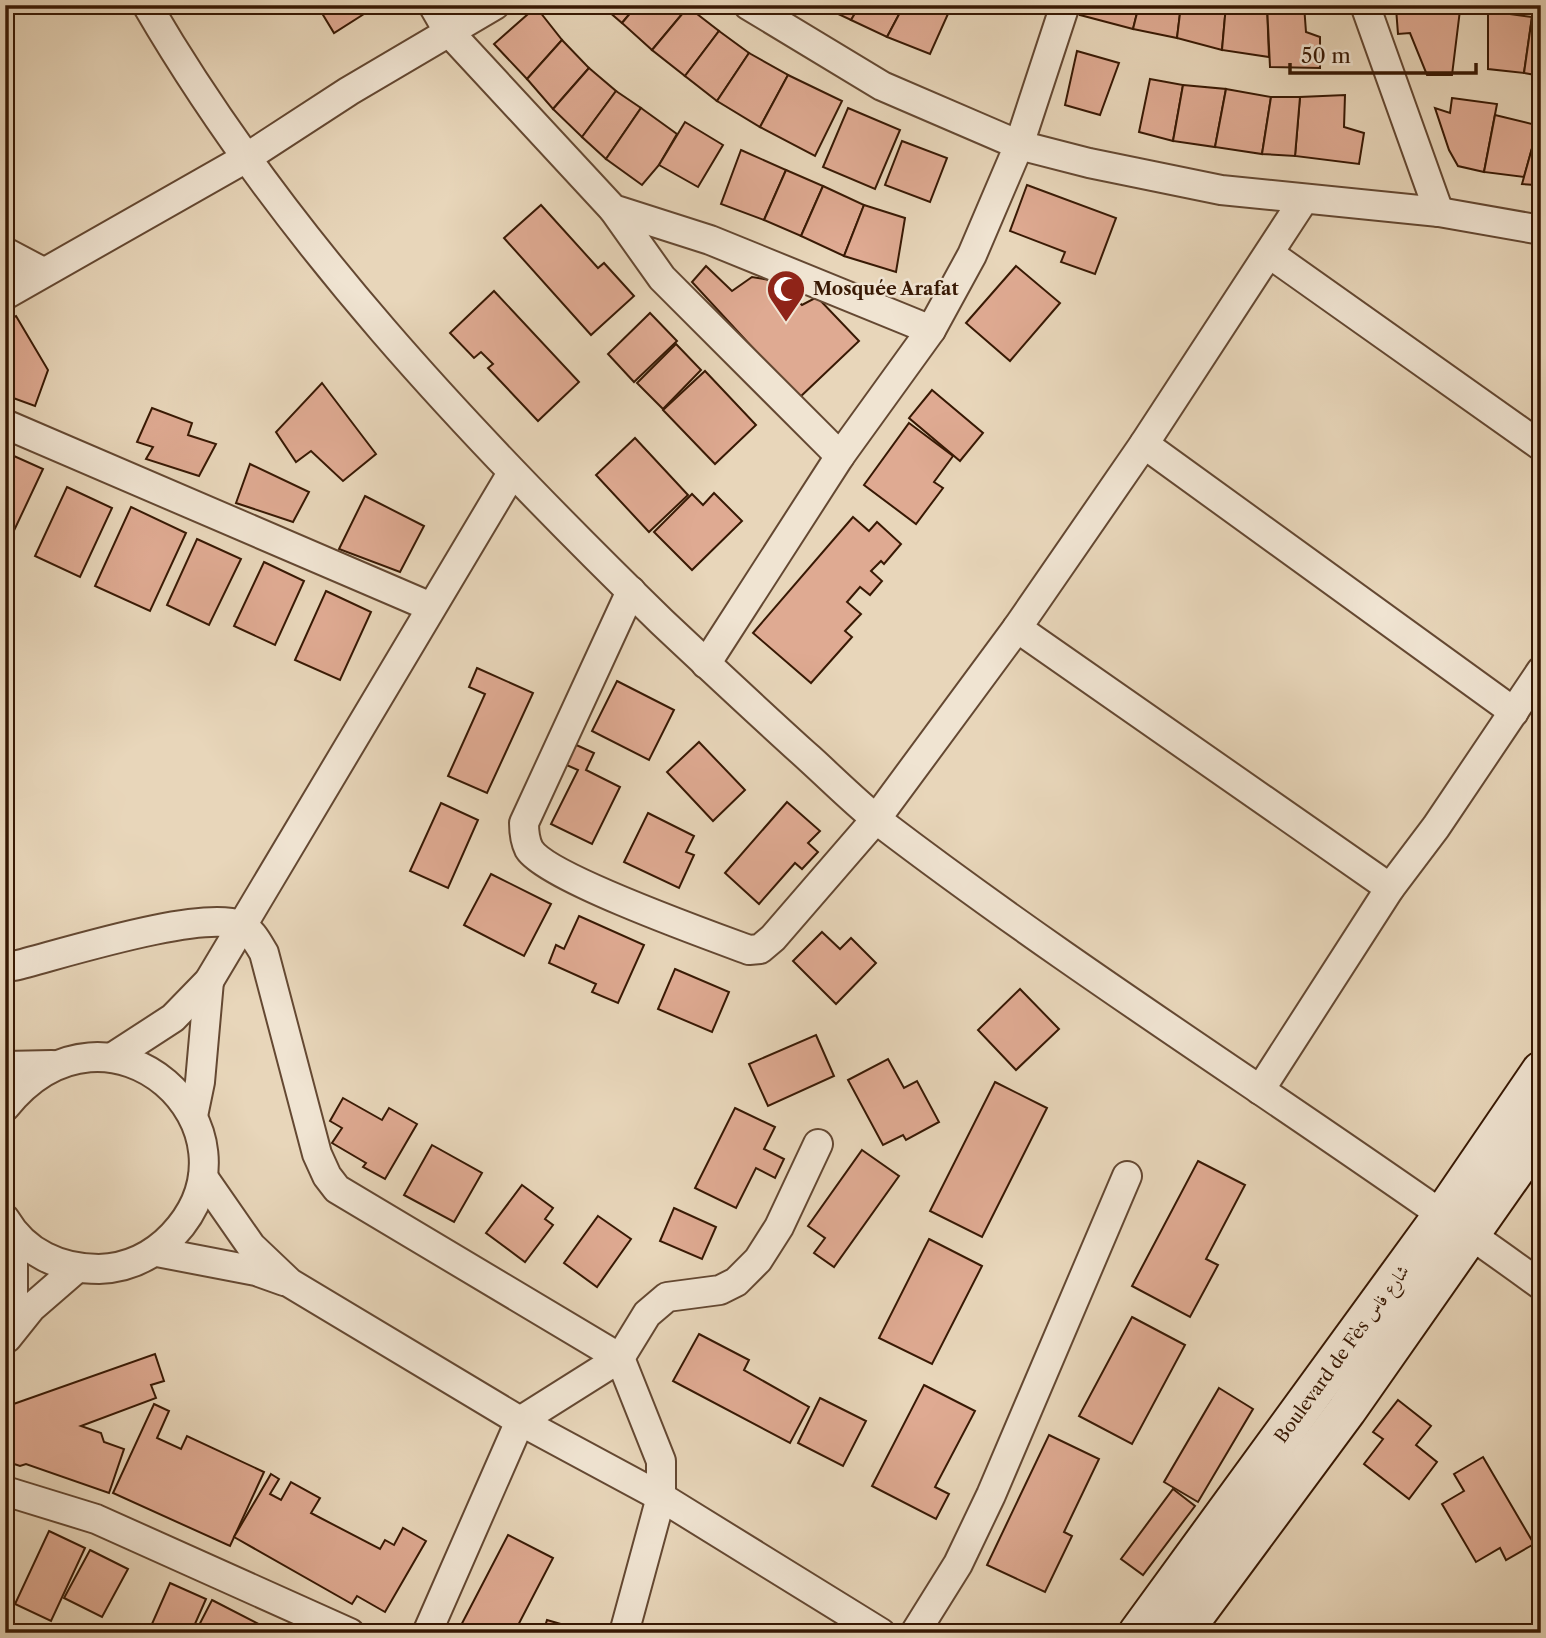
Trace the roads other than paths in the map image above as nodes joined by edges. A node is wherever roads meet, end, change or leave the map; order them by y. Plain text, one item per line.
1 (147, 5) edge
2 (432, 5) edge
3 (495, 5) edge
4 (748, 5) edge
5 (1065, 5) edge
6 (1364, 5) edge
7 (448, 31) junction
8 (1019, 145) junction
9 (246, 158) junction
10 (1304, 199) junction
11 (613, 209) junction
12 (1439, 212) junction
13 (1541, 230) edge
14 (5, 252) edge
15 (1270, 254) junction
16 (43, 272) junction
17 (5, 295) edge
18 (931, 330) junction
19 (5, 424) edge
20 (1144, 444) junction
21 (1541, 446) edge
22 (840, 456) junction
23 (512, 473) junction
24 (631, 591) junction
25 (431, 607) junction
26 (1017, 628) junction
27 (706, 664) junction
28 (1541, 671) edge
29 (1514, 712) junction
30 (876, 818) junction
31 (1390, 888) junction
32 (243, 926) junction
33 (5, 964) edge
34 (209, 981) junction
35 (113, 1057) junction
36 (52, 1065) junction
37 (5, 1066) edge
38 (1541, 1071) edge
39 (1260, 1090) junction
40 (5, 1107) edge
41 (193, 1116) junction
42 (1541, 1133) edge
43 (818, 1144) dead end
44 (1126, 1176) dead end
45 (203, 1177) junction
46 (1457, 1224) junction
47 (9, 1226) edge
48 (157, 1252) junction
49 (76, 1269) junction
50 (290, 1283) junction
51 (1541, 1285) edge
52 (5, 1338) edge
53 (620, 1358) junction
54 (520, 1421) junction
55 (5, 1491) edge
56 (661, 1497) junction
57 (350, 1633) edge
58 (427, 1633) edge
59 (624, 1633) edge
60 (881, 1633) edge
61 (915, 1633) edge
62 (1138, 1633) edge
63 (1182, 1633) edge

1 - 9 street
2 - 7 street
3 - 7 street
4 - 8 street
5 - 8 street
6 - 12 street
7 - 9 street
7 - 11 street
8 - 10 street
8 - 18 street
9 - 16 street
9 - 23 street
10 - 12 street
10 - 15 street
11 - 18 street
11 - 22 street
12 - 13 street
14 - 16 street
15 - 20 street
15 - 21 street
16 - 17 street
18 - 22 street
19 - 25 street
20 - 26 street
20 - 29 street
22 - 27 street
23 - 24 street
23 - 25 street
24 - 27 street
24 - 30 street
25 - 32 street
26 - 30 street
26 - 31 street
27 - 30 street
28 - 29 street
29 - 31 street
30 - 39 street
31 - 39 street
32 - 33 street
32 - 34 street
32 - 53 street
34 - 35 street
34 - 41 street
35 - 36 street
35 - 41 street
36 - 37 street
36 - 40 street
38 - 46 main road, Boulevard de Fès شارع فاس
39 - 46 street
41 - 45 street
42 - 46 main road, Boulevard de Fès شارع فاس
43 - 53 street
44 - 61 street
45 - 48 street
45 - 50 street
46 - 51 street
46 - 62 main road, Boulevard de Fès شارع فاس
46 - 63 main road, Boulevard de Fès شارع فاس
47 - 49 street
47 - 52 street
48 - 49 street
48 - 50 street
49 - 52 street
50 - 54 street
53 - 54 street
53 - 56 street
54 - 56 street
54 - 58 street
55 - 57 street
56 - 59 street
56 - 60 street

